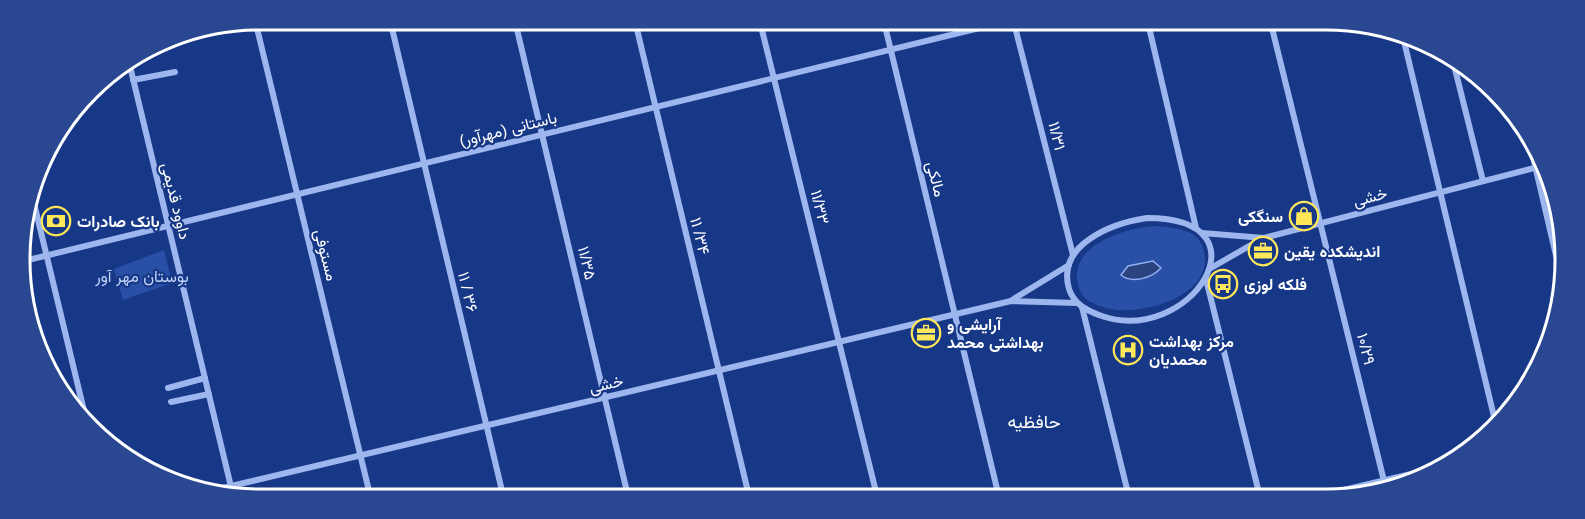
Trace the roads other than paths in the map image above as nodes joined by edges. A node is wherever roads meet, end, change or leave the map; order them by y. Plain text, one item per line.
1 (257, 30) edge
2 (392, 30) edge
3 (517, 30) edge
4 (637, 30) edge
5 (762, 30) edge
6 (886, 30) edge
7 (971, 30) edge
8 (1016, 30) edge
9 (1150, 30) edge
10 (1272, 30) edge
11 (1405, 44) edge
12 (891, 49) junction
13 (131, 70) edge
14 (1455, 71) edge
15 (175, 72) dead end
16 (774, 78) junction
17 (133, 80) junction
18 (655, 107) junction
19 (542, 135) junction
20 (424, 163) junction
21 (1536, 168) edge
22 (1483, 182) junction
23 (1543, 185) edge
24 (1440, 193) junction
25 (297, 194) junction
26 (35, 210) edge
27 (1321, 224) junction
28 (168, 226) junction
29 (1196, 228) junction
30 (1202, 233) junction
31 (1263, 238) junction
32 (1555, 247) edge
33 (1072, 255) junction
34 (46, 256) junction
35 (30, 260) edge
36 (1069, 265) junction
37 (1211, 268) junction
38 (1206, 279) junction
39 (1011, 301) junction
40 (1079, 305) junction
41 (955, 315) junction
42 (839, 342) junction
43 (719, 371) junction
44 (205, 378) junction
45 (168, 388) dead end
46 (209, 394) junction
47 (605, 398) junction
48 (171, 402) dead end
49 (83, 406) edge
50 (1494, 416) edge
51 (486, 426) junction
52 (360, 456) junction
53 (1402, 476) edge
54 (1384, 480) junction
55 (231, 486) junction
56 (228, 487) edge
57 (1355, 487) edge
58 (368, 489) edge
59 (502, 489) edge
60 (626, 489) edge
61 (747, 489) edge
62 (875, 489) edge
63 (997, 489) edge
64 (1127, 489) edge
65 (1258, 489) edge

1 - 25 street, مستوفی
2 - 20 street, ۱۱ / ۳۶
3 - 19 street, ۱۱/۳۵
4 - 18 street, ۱۱ /۳۴
5 - 16 street, ۱۱/۳۳
6 - 12 street, مالکی
7 - 12 street, باستانی (مهرآور)
8 - 33 street, ۱۱/۳۱
9 - 29 street
10 - 27 street, ۱۰/۲۹
11 - 24 street
12 - 16 street, باستانی (مهرآور)
12 - 41 street, مالکی
13 - 17 street, داوود قدیمی
14 - 22 street
15 - 17 street
16 - 18 street, باستانی (مهرآور)
16 - 42 street, ۱۱/۳۳
17 - 28 street, داوود قدیمی
18 - 19 street, باستانی (مهرآور)
18 - 43 street, ۱۱ /۳۴
19 - 20 street, باستانی (مهرآور)
19 - 47 street, ۱۱/۳۵
20 - 25 street, باستانی (مهرآور)
20 - 51 street, ۱۱ / ۳۶
21 - 22 street, خشی
22 - 24 street, خشی
23 - 32 street
24 - 27 street, خشی
24 - 50 street
25 - 28 street, باستانی (مهرآور)
25 - 52 street, مستوفی
26 - 34 street
27 - 31 street, خشی
27 - 54 street, ۱۰/۲۹
28 - 34 street, باستانی (مهرآور)
28 - 44 street, داوود قدیمی
29 - 30 street
29 - 33 street
30 - 31 street, خشی
30 - 37 street
31 - 37 street
33 - 36 street
34 - 35 street, باستانی (مهرآور)
34 - 49 street
36 - 39 street, خشی
36 - 40 street
37 - 38 street
38 - 40 street
38 - 65 street
39 - 40 street, خشی
39 - 41 street, خشی
40 - 64 street
41 - 42 street, خشی
41 - 63 street, مالکی
42 - 43 street, خشی
42 - 62 street, ۱۱/۳۳
43 - 47 street, خشی
43 - 61 street, ۱۱ /۳۴
44 - 45 street
44 - 46 street, داوود قدیمی
46 - 48 street
46 - 55 street, داوود قدیمی
47 - 51 street, خشی
47 - 60 street, ۱۱/۳۵
51 - 52 street, خشی
51 - 59 street, ۱۱ / ۳۶
52 - 55 street, خشی
52 - 58 street, مستوفی
53 - 54 street
54 - 57 street
55 - 56 street, خشی

